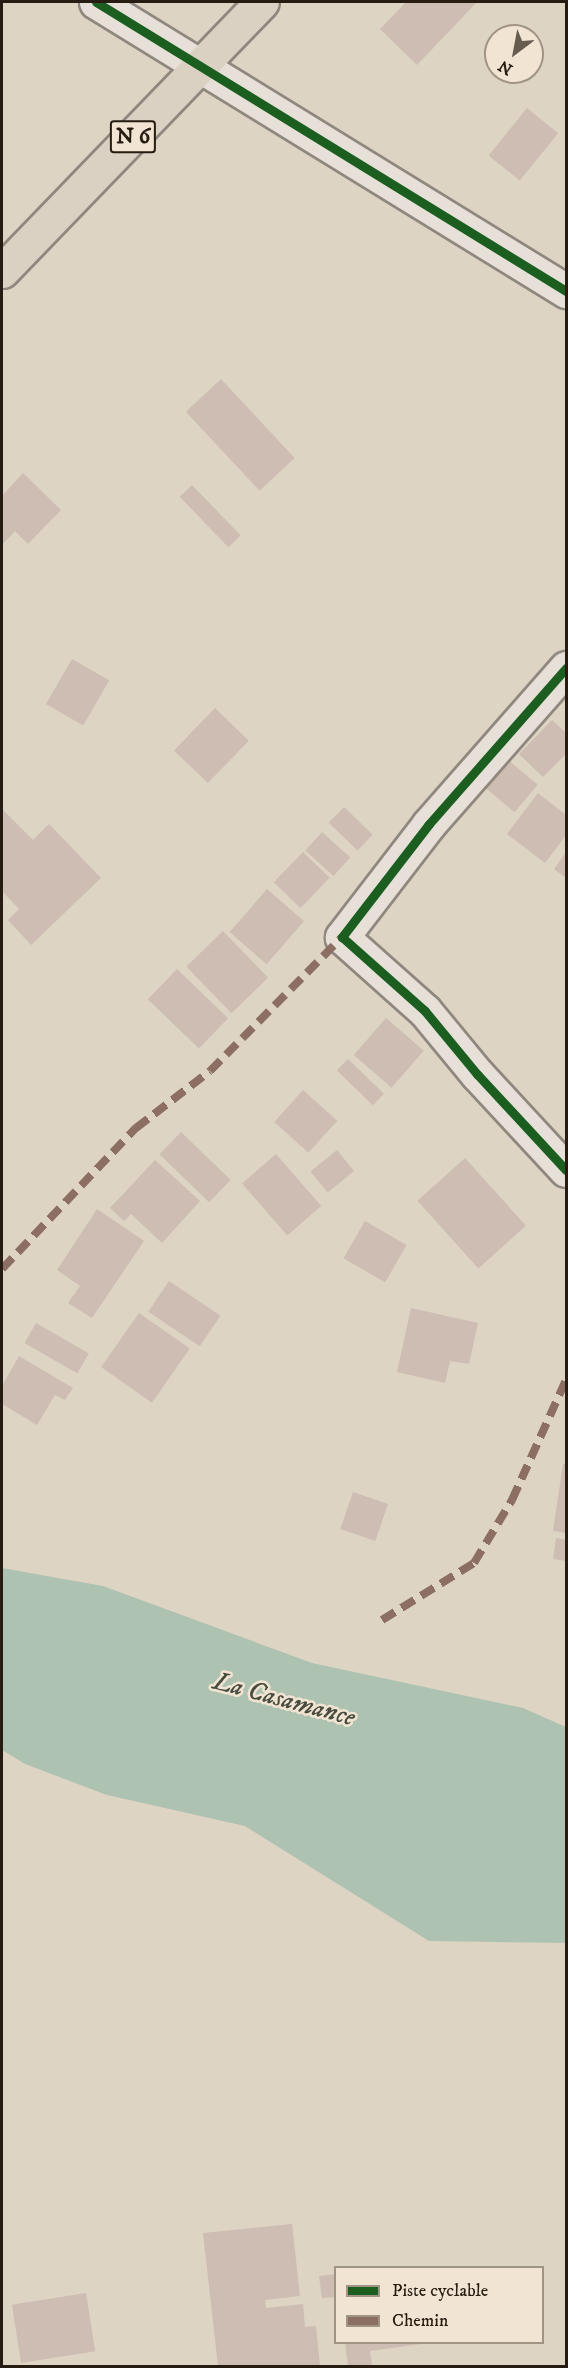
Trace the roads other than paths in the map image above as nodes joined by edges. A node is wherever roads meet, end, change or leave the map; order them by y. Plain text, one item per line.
1 (96, 2) edge
2 (262, 2) edge
3 (202, 66) junction
4 (2, 271) edge
5 (567, 291) edge
6 (567, 668) edge
7 (567, 1170) edge

1 - 3 street
2 - 3 main road, N 6
3 - 4 main road, N 6
3 - 5 street
6 - 7 street

